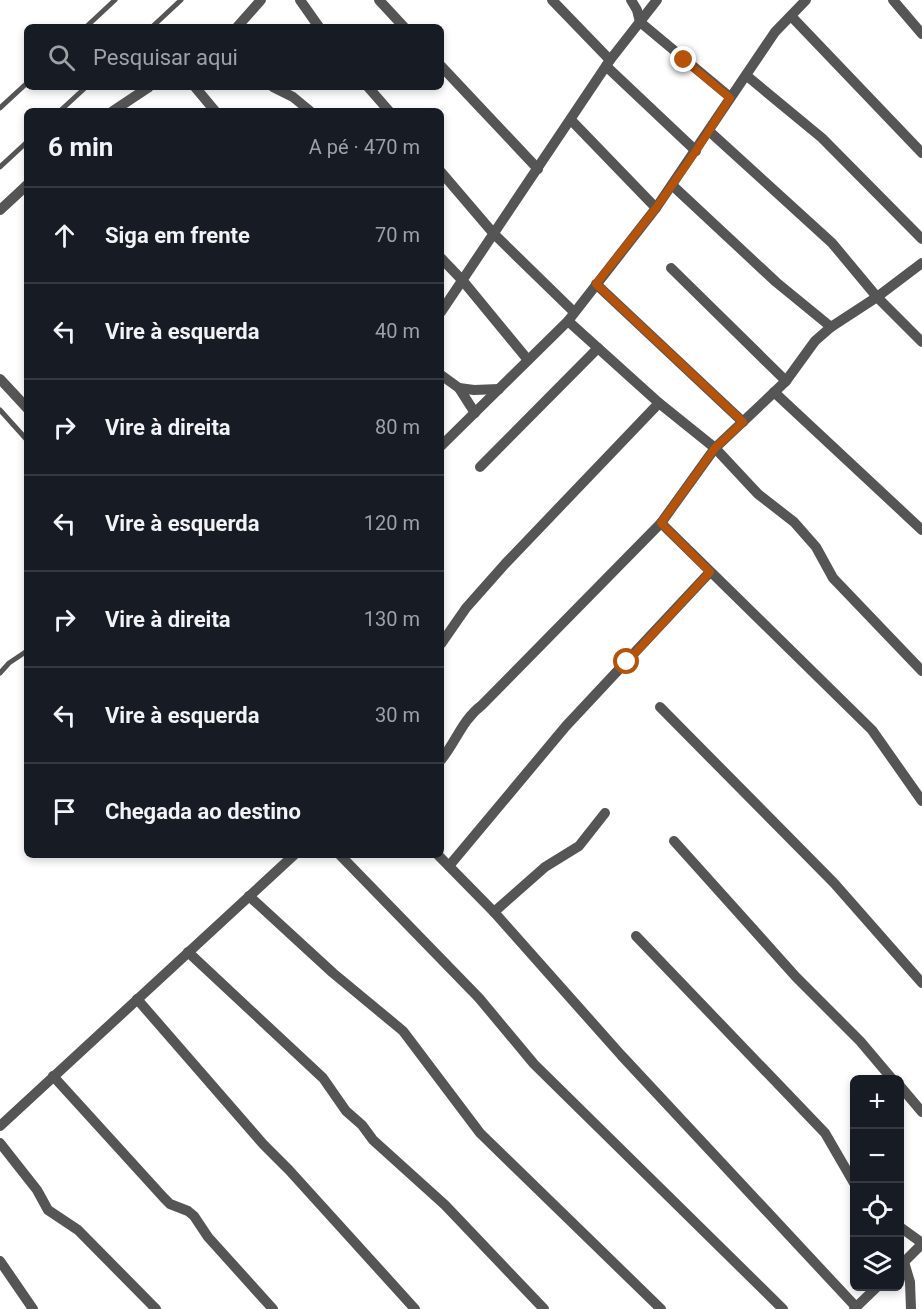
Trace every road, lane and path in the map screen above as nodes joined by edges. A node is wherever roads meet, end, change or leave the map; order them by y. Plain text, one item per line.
1 (115, 0) edge
2 (181, 0) edge
3 (261, 0) edge
4 (300, 0) edge
5 (379, 0) edge
6 (552, 0) edge
7 (631, 0) edge
8 (657, 0) edge
9 (806, 0) edge
10 (893, 0) edge
11 (791, 16) junction
12 (640, 22) junction
13 (90, 24) edge
14 (155, 24) edge
15 (240, 24) edge
16 (317, 24) edge
17 (401, 24) edge
18 (922, 34) edge
19 (608, 63) junction
20 (444, 69) edge
21 (747, 76) junction
22 (24, 86) edge
23 (83, 90) edge
24 (145, 90) edge
25 (198, 90) edge
26 (279, 90) edge
27 (371, 90) edge
28 (730, 98) junction
29 (0, 108) edge
30 (63, 108) edge
31 (121, 108) edge
32 (212, 108) edge
33 (306, 108) edge
34 (386, 108) edge
35 (571, 120) junction
36 (709, 131) junction
37 (24, 145) edge
38 (696, 151) junction
39 (922, 153) edge
40 (0, 166) edge
41 (538, 169) junction
42 (444, 175) edge
43 (672, 185) junction
44 (24, 187) edge
45 (656, 208) junction
46 (0, 210) edge
47 (494, 234) junction
48 (922, 239) edge
49 (444, 261) edge
50 (922, 263) edge
51 (671, 268) dead end
52 (463, 281) junction
53 (596, 284) junction
54 (877, 297) junction
55 (444, 308) edge
56 (571, 317) junction
57 (831, 327) junction
58 (922, 342) edge
59 (597, 348) junction
60 (528, 360) junction
61 (444, 377) edge
62 (0, 379) edge
63 (786, 381) junction
64 (459, 388) junction
65 (499, 389) junction
66 (774, 392) junction
67 (659, 403) junction
68 (24, 405) edge
69 (0, 410) edge
70 (475, 413) junction
71 (743, 422) junction
72 (24, 437) edge
73 (444, 443) edge
74 (715, 448) junction
75 (480, 466) dead end
76 (661, 523) junction
77 (922, 530) edge
78 (710, 572) junction
79 (444, 640) edge
80 (24, 653) edge
81 (922, 671) edge
82 (0, 673) edge
83 (660, 707) dead end
84 (444, 756) edge
85 (922, 801) edge
86 (604, 813) dead end
87 (674, 842) dead end
88 (291, 858) edge
89 (342, 858) edge
90 (441, 858) edge
91 (449, 866) junction
92 (249, 896) junction
93 (494, 912) junction
94 (636, 936) dead end
95 (188, 952) junction
96 (922, 983) edge
97 (137, 999) junction
98 (889, 1075) edge
99 (53, 1076) junction
100 (904, 1091) edge
101 (922, 1112) edge
102 (0, 1126) edge
103 (0, 1143) edge
104 (850, 1175) edge
105 (904, 1230) edge
106 (922, 1244) edge
107 (0, 1261) edge
108 (904, 1262) edge
109 (904, 1268) edge
110 (874, 1291) edge
111 (855, 1308) edge
112 (33, 1309) edge
113 (156, 1309) edge
114 (273, 1309) edge
115 (415, 1309) edge
116 (544, 1309) edge
117 (662, 1309) edge
118 (783, 1309) edge
119 (911, 1309) edge

1 - 13 lane
2 - 14 lane
3 - 15 street
4 - 16 street
5 - 17 street
6 - 19 street
7 - 12 street
8 - 12 street
9 - 11 street
10 - 18 street
11 - 21 street
11 - 39 street
12 - 19 street
12 - 28 street
19 - 35 street
19 - 38 street
20 - 41 street
21 - 28 street
21 - 48 street
22 - 29 lane
23 - 30 lane
24 - 31 street
25 - 32 street
26 - 33 street
27 - 34 street
28 - 36 street
35 - 41 street
35 - 45 street
36 - 38 street
36 - 54 street
37 - 40 lane
38 - 43 street
41 - 47 street
42 - 47 street
43 - 45 street
43 - 57 street
44 - 46 street
45 - 53 street
47 - 52 street
47 - 56 street
49 - 52 street
50 - 54 street
51 - 63 street
52 - 55 street
52 - 60 street
53 - 56 street
53 - 71 street
54 - 57 street
54 - 58 street
56 - 59 street
56 - 60 street
57 - 63 street
59 - 67 street
59 - 75 street
60 - 65 street
61 - 64 street
62 - 68 street
63 - 66 street
64 - 65 street
64 - 70 street
65 - 70 street
66 - 71 street
66 - 77 street
67 - 74 street
67 - 79 street
69 - 72 lane
70 - 73 street
71 - 74 street
74 - 76 street
74 - 81 street
76 - 78 street
76 - 84 street
78 - 85 street
78 - 91 street
80 - 82 lane
83 - 96 street
86 - 93 street
87 - 98 street
88 - 92 street
89 - 118 street
90 - 91 street
91 - 93 street
92 - 95 street
92 - 117 street
93 - 111 street
94 - 104 street
95 - 97 street
95 - 116 street
97 - 99 street
97 - 115 street
99 - 102 street
99 - 114 street
100 - 101 street
103 - 113 street
105 - 106 street
106 - 108 street
107 - 112 street
109 - 119 street
110 - 111 street

